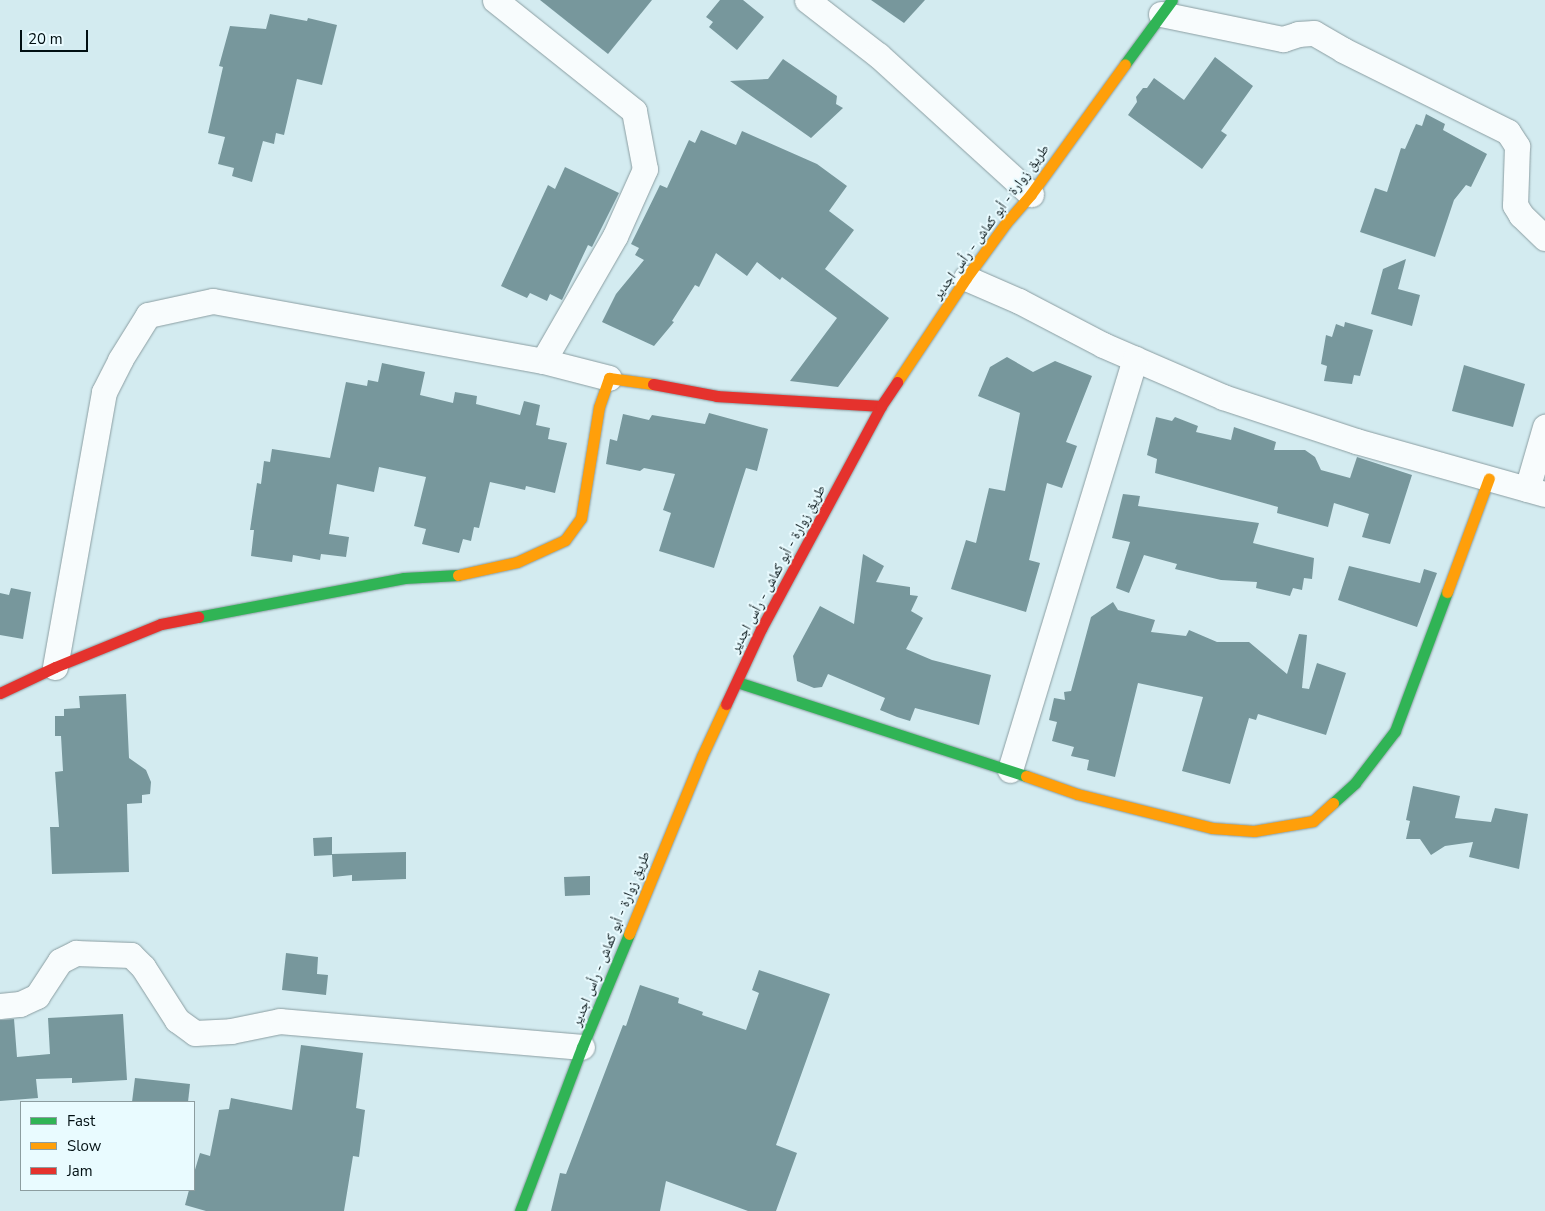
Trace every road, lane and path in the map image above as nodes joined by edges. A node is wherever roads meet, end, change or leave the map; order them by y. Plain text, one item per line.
1 (495, 0) edge
2 (807, 0) edge
3 (1167, 7) edge
4 (1031, 194) junction
5 (1545, 238) edge
6 (966, 278) junction
7 (1135, 359) junction
8 (544, 361) junction
9 (609, 378) junction
10 (881, 406) junction
11 (1545, 426) edge
12 (1489, 478) junction
13 (1536, 491) edge
14 (55, 667) junction
15 (737, 682) junction
16 (0, 693) edge
17 (1010, 770) junction
18 (0, 1006) edge
19 (582, 1047) junction
20 (520, 1211) edge

1 - 8 street
2 - 4 street
3 - 4 street, طريق زوارة - أبو كماش - رأس اجدير
3 - 5 street
4 - 6 street, طريق زوارة - أبو كماش - رأس اجدير
6 - 7 street
6 - 10 street, طريق زوارة - أبو كماش - رأس اجدير
7 - 12 street
7 - 17 street
8 - 9 street
8 - 14 street
9 - 10 street
9 - 14 street
10 - 15 street, طريق زوارة - أبو كماش - رأس اجدير
11 - 13 street
12 - 13 street
12 - 17 street
14 - 16 street
15 - 17 street
15 - 19 street, طريق زوارة - أبو كماش - رأس اجدير
18 - 19 street
19 - 20 street, طريق زوارة - أبو كماش - رأس اجدير

